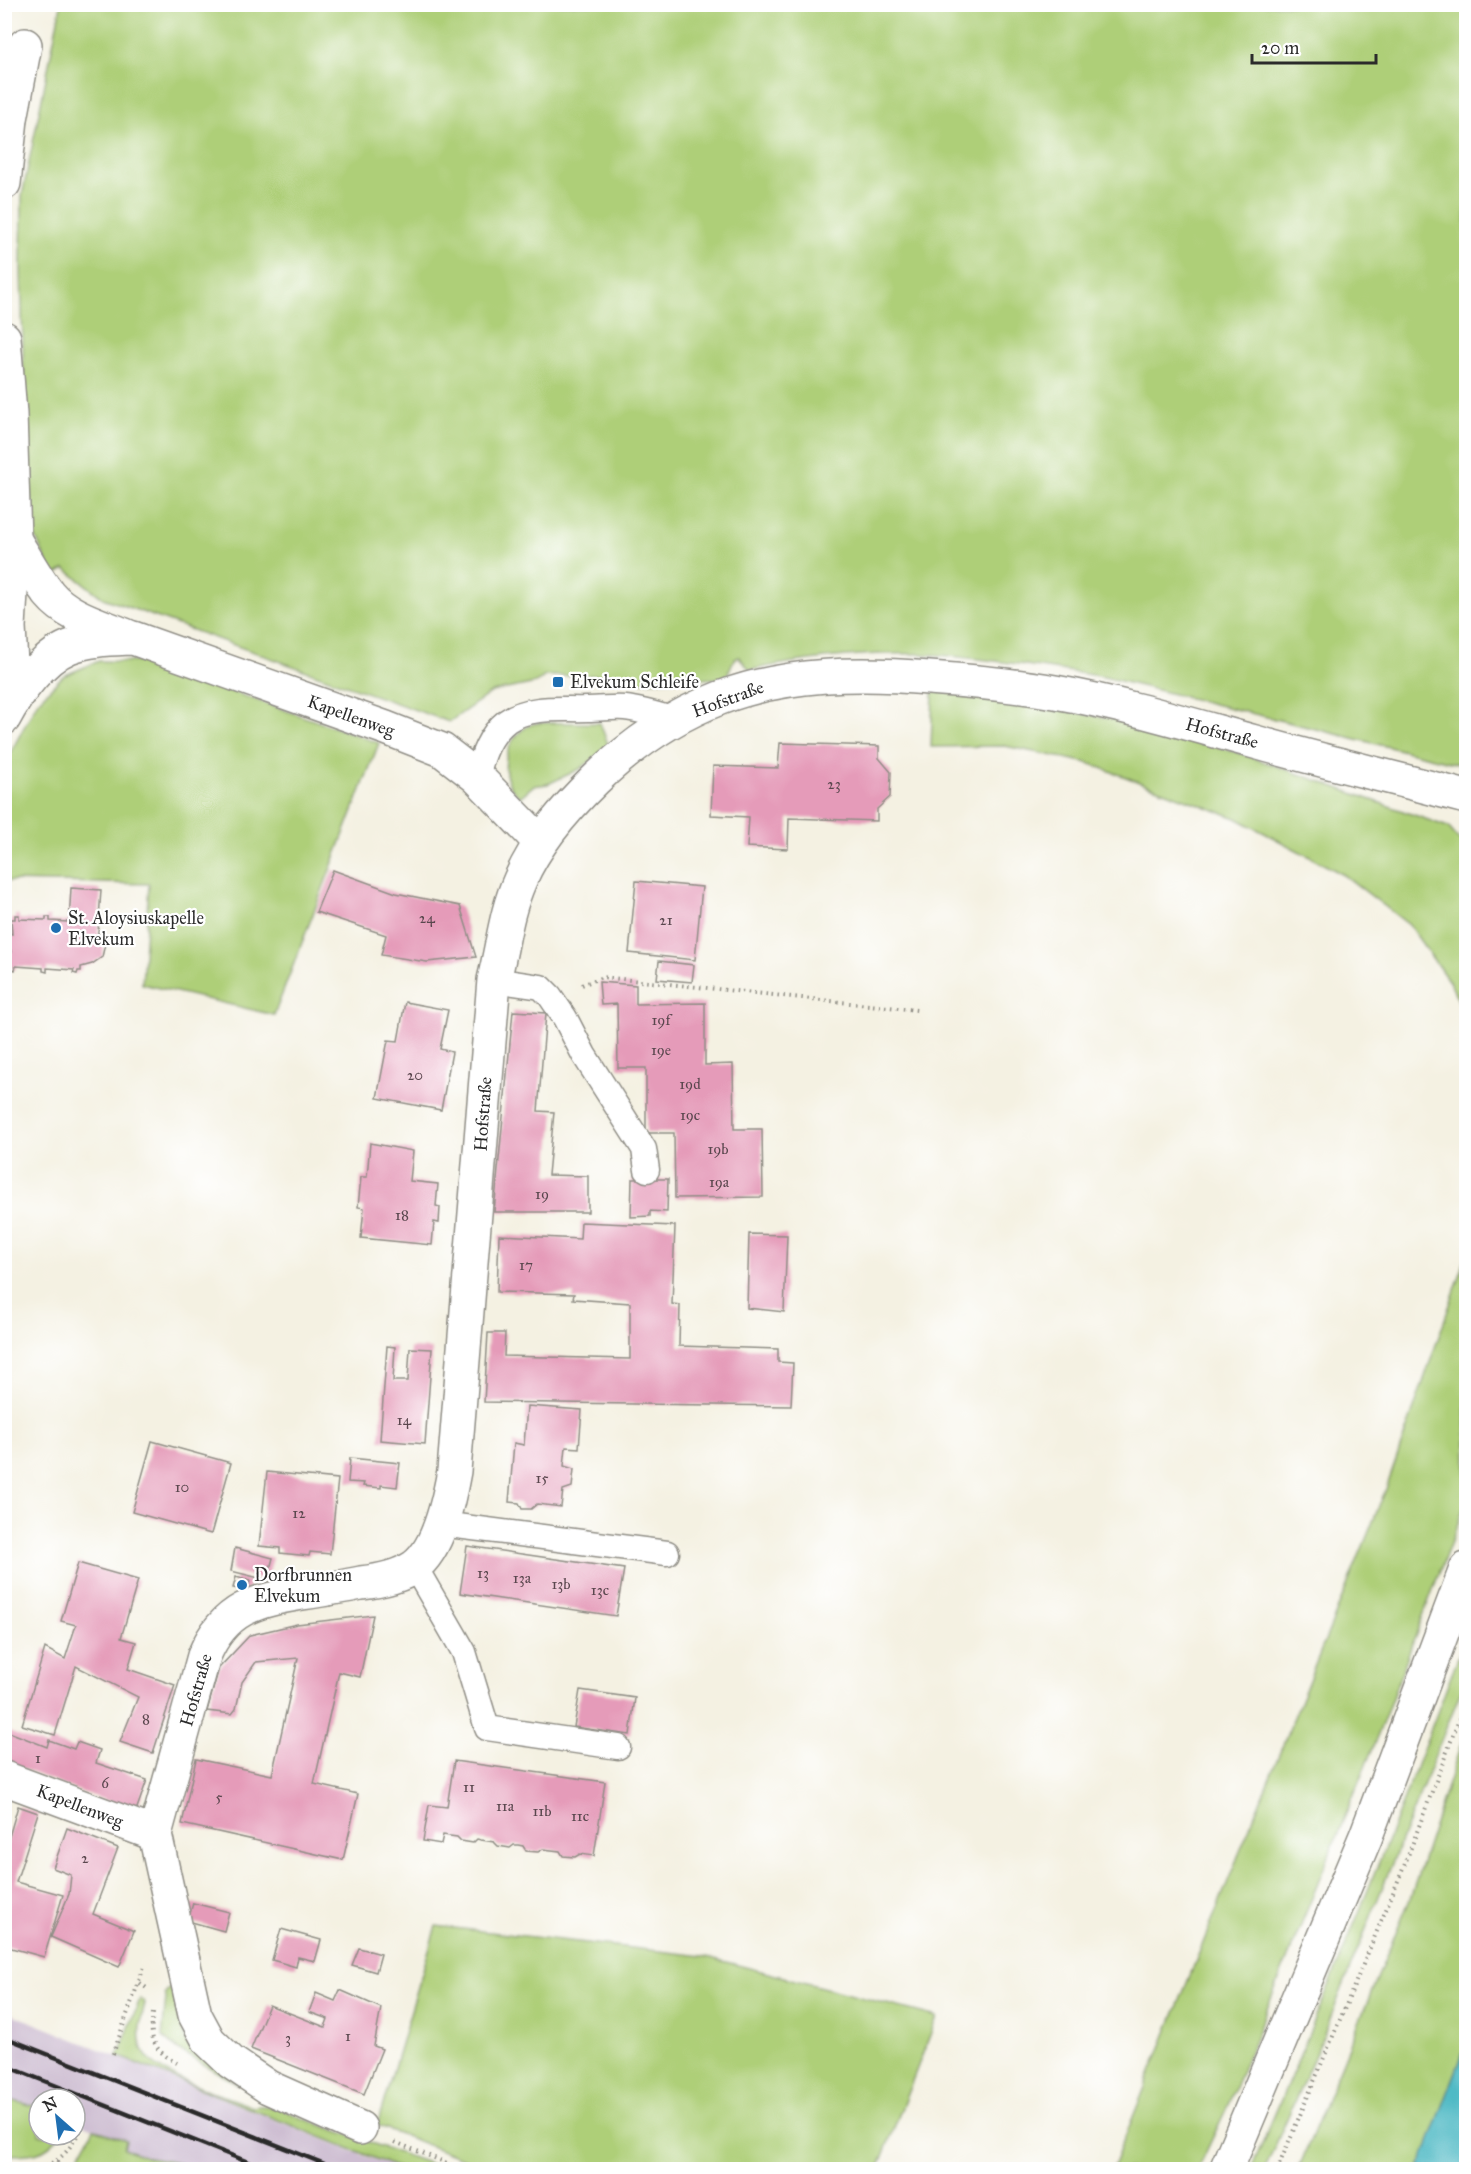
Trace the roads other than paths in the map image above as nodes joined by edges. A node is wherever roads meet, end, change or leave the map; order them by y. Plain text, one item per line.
1 (17, 64) edge
2 (4, 183) edge
3 (4, 338) edge
4 (14, 539) junction
5 (133, 638) junction
6 (9, 710) edge
7 (675, 720) junction
8 (477, 777) junction
9 (1467, 797) edge
10 (540, 842) junction
11 (494, 980) junction
12 (648, 1170) dead end
13 (441, 1524) junction
14 (667, 1553) dead end
15 (414, 1567) junction
16 (1467, 1569) edge
17 (618, 1748) dead end
18 (4, 1778) edge
19 (155, 1834) junction
20 (360, 2128) road end
21 (1226, 2169) edge

1 - 2 street
3 - 4 street, Kapellenweg
4 - 5 street, Kapellenweg
4 - 6 street, Kapellenweg
5 - 6 street, Kapellenweg
5 - 8 street, Kapellenweg
7 - 8 lane
7 - 9 street, Hofstraße
7 - 10 street, Hofstraße
8 - 10 street, Kapellenweg
10 - 11 street, Hofstraße
11 - 12 lane
11 - 13 street, Hofstraße
13 - 14 lane
13 - 15 street, Hofstraße
15 - 17 lane
15 - 19 street, Hofstraße
16 - 21 street
18 - 19 street, Kapellenweg
19 - 20 street, Hofstraße

